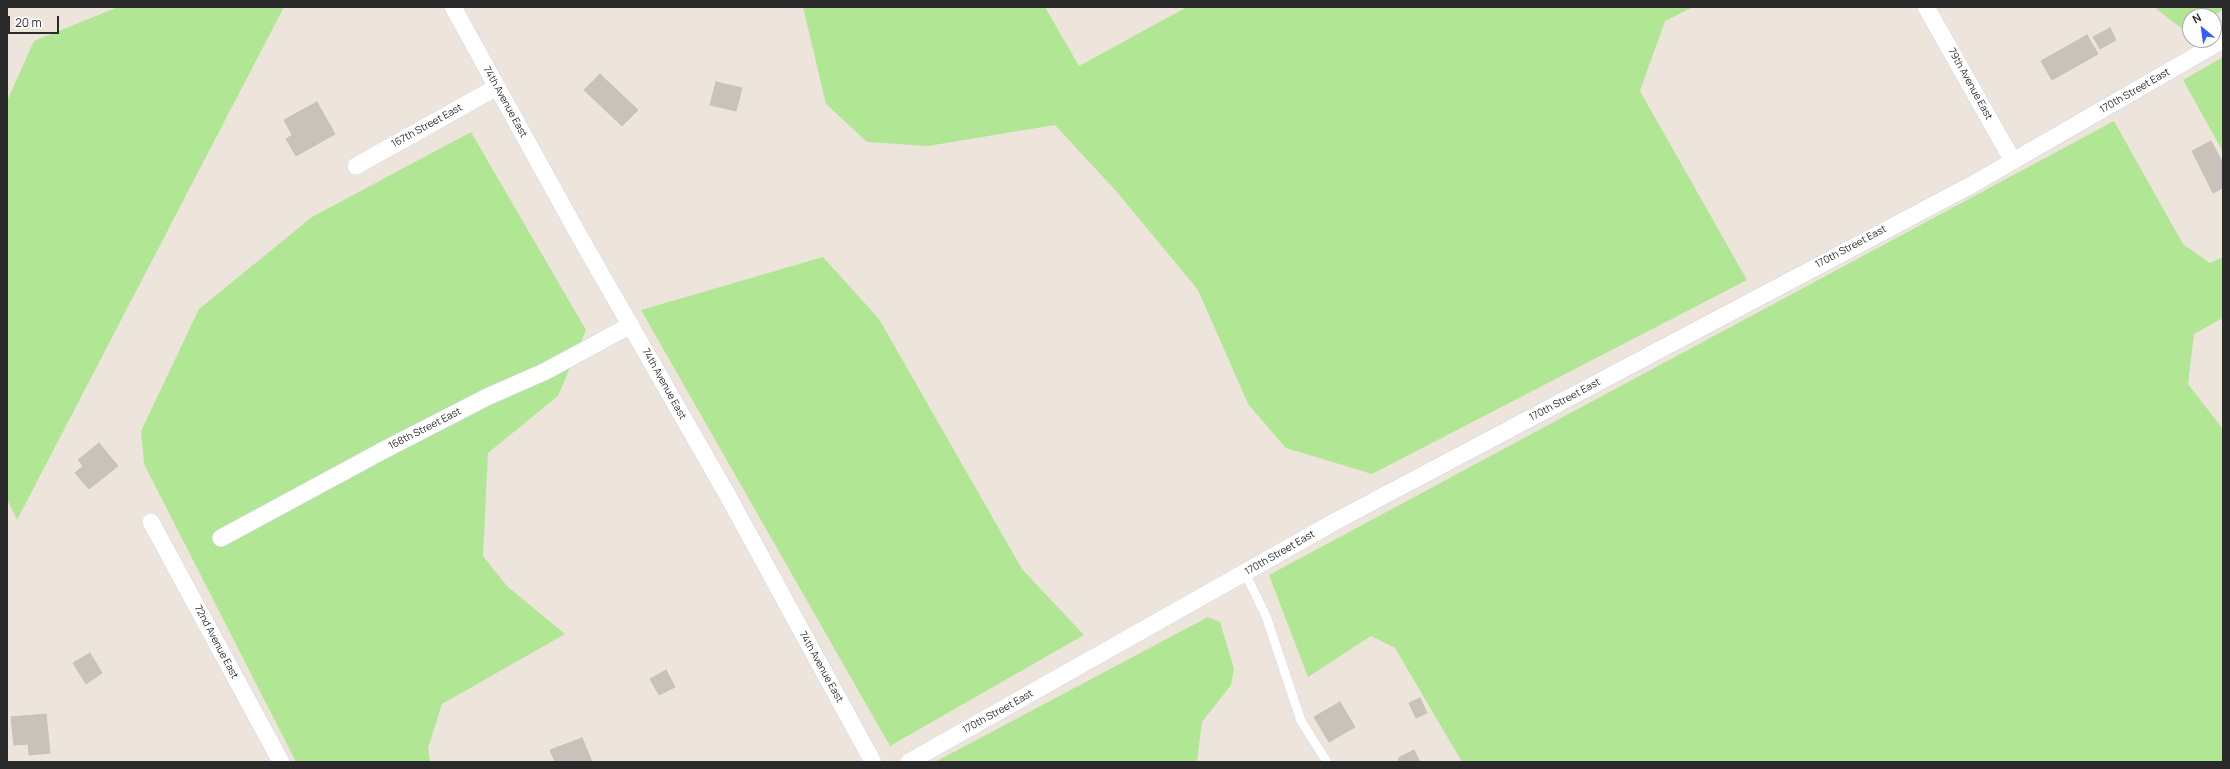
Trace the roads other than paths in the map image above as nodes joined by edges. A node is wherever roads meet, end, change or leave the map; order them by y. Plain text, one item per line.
1 (453, 7) edge
2 (1926, 7) edge
3 (2223, 40) edge
4 (497, 87) junction
5 (2013, 161) junction
6 (356, 166) dead end
7 (631, 325) junction
8 (151, 522) dead end
9 (222, 538) dead end
10 (1245, 573) junction
11 (281, 762) edge
12 (873, 762) edge
13 (909, 762) edge
14 (1327, 762) edge

1 - 4 street, 74th Avenue East
2 - 5 street, 79th Avenue East
3 - 5 street, 170th Street East
4 - 6 street, 167th Street East
4 - 7 street, 74th Avenue East
5 - 10 street, 170th Street East
7 - 9 street, 168th Street East
7 - 12 street, 74th Avenue East
8 - 11 street, 72nd Avenue East
10 - 13 street, 170th Street East
10 - 14 lane

